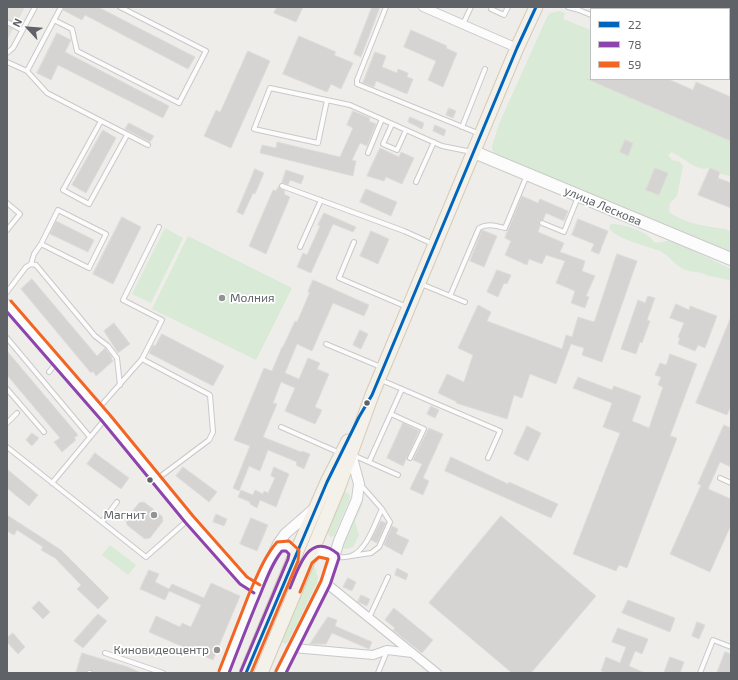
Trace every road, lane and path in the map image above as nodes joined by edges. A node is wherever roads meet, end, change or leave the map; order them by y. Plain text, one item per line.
1 (35, 7) edge
2 (61, 7) edge
3 (120, 7) edge
4 (386, 7) edge
5 (423, 7) edge
6 (471, 7) edge
7 (492, 7) edge
8 (508, 7) edge
9 (536, 7) edge
10 (568, 7) edge
11 (590, 15) edge
12 (54, 20) junction
13 (7, 23) edge
14 (464, 24) junction
15 (22, 30) junction
16 (517, 48) junction
17 (7, 53) edge
18 (7, 62) edge
19 (485, 69) dead end
20 (28, 71) junction
21 (327, 100) junction
22 (382, 120) junction
23 (101, 121) junction
24 (392, 124) junction
25 (462, 127) junction
26 (406, 130) junction
27 (127, 135) junction
28 (482, 135) junction
29 (434, 142) junction
30 (148, 145) dead end
31 (474, 152) junction
32 (368, 153) dead end
33 (527, 174) junction
34 (416, 182) dead end
35 (282, 186) dead end
36 (579, 196) junction
37 (320, 200) junction
38 (7, 203) edge
39 (542, 224) dead end
40 (159, 227) dead end
41 (7, 230) edge
42 (354, 242) dead end
43 (41, 244) junction
44 (435, 245) junction
45 (300, 247) dead end
46 (731, 259) edge
47 (30, 264) junction
48 (419, 283) junction
49 (7, 292) edge
50 (450, 296) junction
51 (465, 302) dead end
52 (7, 304) edge
53 (408, 308) junction
54 (7, 338) edge
55 (326, 344) dead end
56 (142, 359) junction
57 (57, 362) junction
58 (48, 372) dead end
59 (381, 374) junction
60 (120, 385) junction
61 (7, 389) edge
62 (402, 389) junction
63 (98, 409) junction
64 (16, 413) dead end
65 (391, 414) junction
66 (106, 418) junction
67 (7, 423) edge
68 (281, 427) dead end
69 (44, 432) dead end
70 (90, 437) junction
71 (7, 447) edge
72 (346, 454) junction
73 (410, 458) dead end
74 (488, 458) dead end
75 (369, 462) junction
76 (398, 475) dead end
77 (720, 478) dead end
78 (157, 479) junction
79 (52, 483) junction
80 (731, 483) edge
81 (359, 484) junction
82 (117, 502) dead end
83 (317, 507) junction
84 (382, 509) junction
85 (189, 519) junction
86 (102, 522) junction
87 (274, 551) junction
88 (351, 556) junction
89 (309, 557) junction
90 (334, 557) junction
91 (293, 560) junction
92 (388, 577) dead end
93 (326, 583) junction
94 (257, 589) junction
95 (369, 618) junction
96 (392, 637) junction
97 (731, 647) edge
98 (293, 648) junction
99 (387, 650) junction
100 (105, 653) dead end
101 (412, 653) junction
102 (163, 673) edge
103 (224, 673) edge
104 (246, 673) edge
105 (261, 673) edge
106 (280, 673) edge
107 (378, 673) edge
108 (437, 673) edge
109 (700, 673) edge

1 - 15 lane
2 - 12 lane
3 - 12 lane
4 - 25 lane
5 - 14 street
6 - 14 lane
7 - 8 lane
9 - 16 main road
10 - 11 lane
12 - 20 lane
13 - 15 lane
14 - 16 street
15 - 17 lane
16 - 28 main road
18 - 20 lane
19 - 25 lane
20 - 23 lane
21 - 21 lane
21 - 22 lane
22 - 24 lane
22 - 32 lane
23 - 27 lane
23 - 27 lane
24 - 26 lane
24 - 26 lane
25 - 28 lane
26 - 29 lane
27 - 30 lane
28 - 31 main road
29 - 31 lane
29 - 34 lane
31 - 33 main road, улица Лескова
31 - 44 main road
33 - 36 main road, улица Лескова
33 - 50 lane
35 - 37 lane
36 - 39 lane
36 - 46 main road, улица Лескова
37 - 44 lane
37 - 45 lane
38 - 41 lane
40 - 56 lane
42 - 53 lane
43 - 43 lane
43 - 47 lane
44 - 48 main road
47 - 49 lane
47 - 60 lane
48 - 50 lane
48 - 53 main road
50 - 51 lane
52 - 57 street
53 - 59 main road
54 - 70 lane
55 - 59 lane
56 - 60 lane
56 - 78 lane
57 - 58 lane
57 - 63 street
59 - 62 lane
59 - 72 main road
60 - 63 lane
61 - 69 lane
62 - 65 lane
62 - 74 lane
63 - 66 street
64 - 67 lane
65 - 73 lane
65 - 75 lane
66 - 70 lane
66 - 78 street
68 - 72 lane
70 - 79 lane
71 - 79 lane
72 - 75 lane
72 - 81 street
72 - 83 main road
72 - 89 main road
75 - 76 lane
77 - 80 lane
78 - 85 street
79 - 86 lane
81 - 84 lane
81 - 90 street
82 - 86 lane
83 - 87 street
83 - 91 main road
84 - 88 lane
84 - 88 lane
85 - 86 lane
85 - 94 street
87 - 91 street
87 - 94 street
88 - 90 lane
89 - 90 street
89 - 105 main road
90 - 93 street
91 - 104 main road
92 - 95 lane
93 - 95 street
93 - 98 street
94 - 103 street
95 - 96 street
96 - 99 street
96 - 101 street
97 - 109 lane
98 - 99 street
98 - 106 street
99 - 101 street
99 - 107 lane
100 - 102 lane
101 - 108 street

